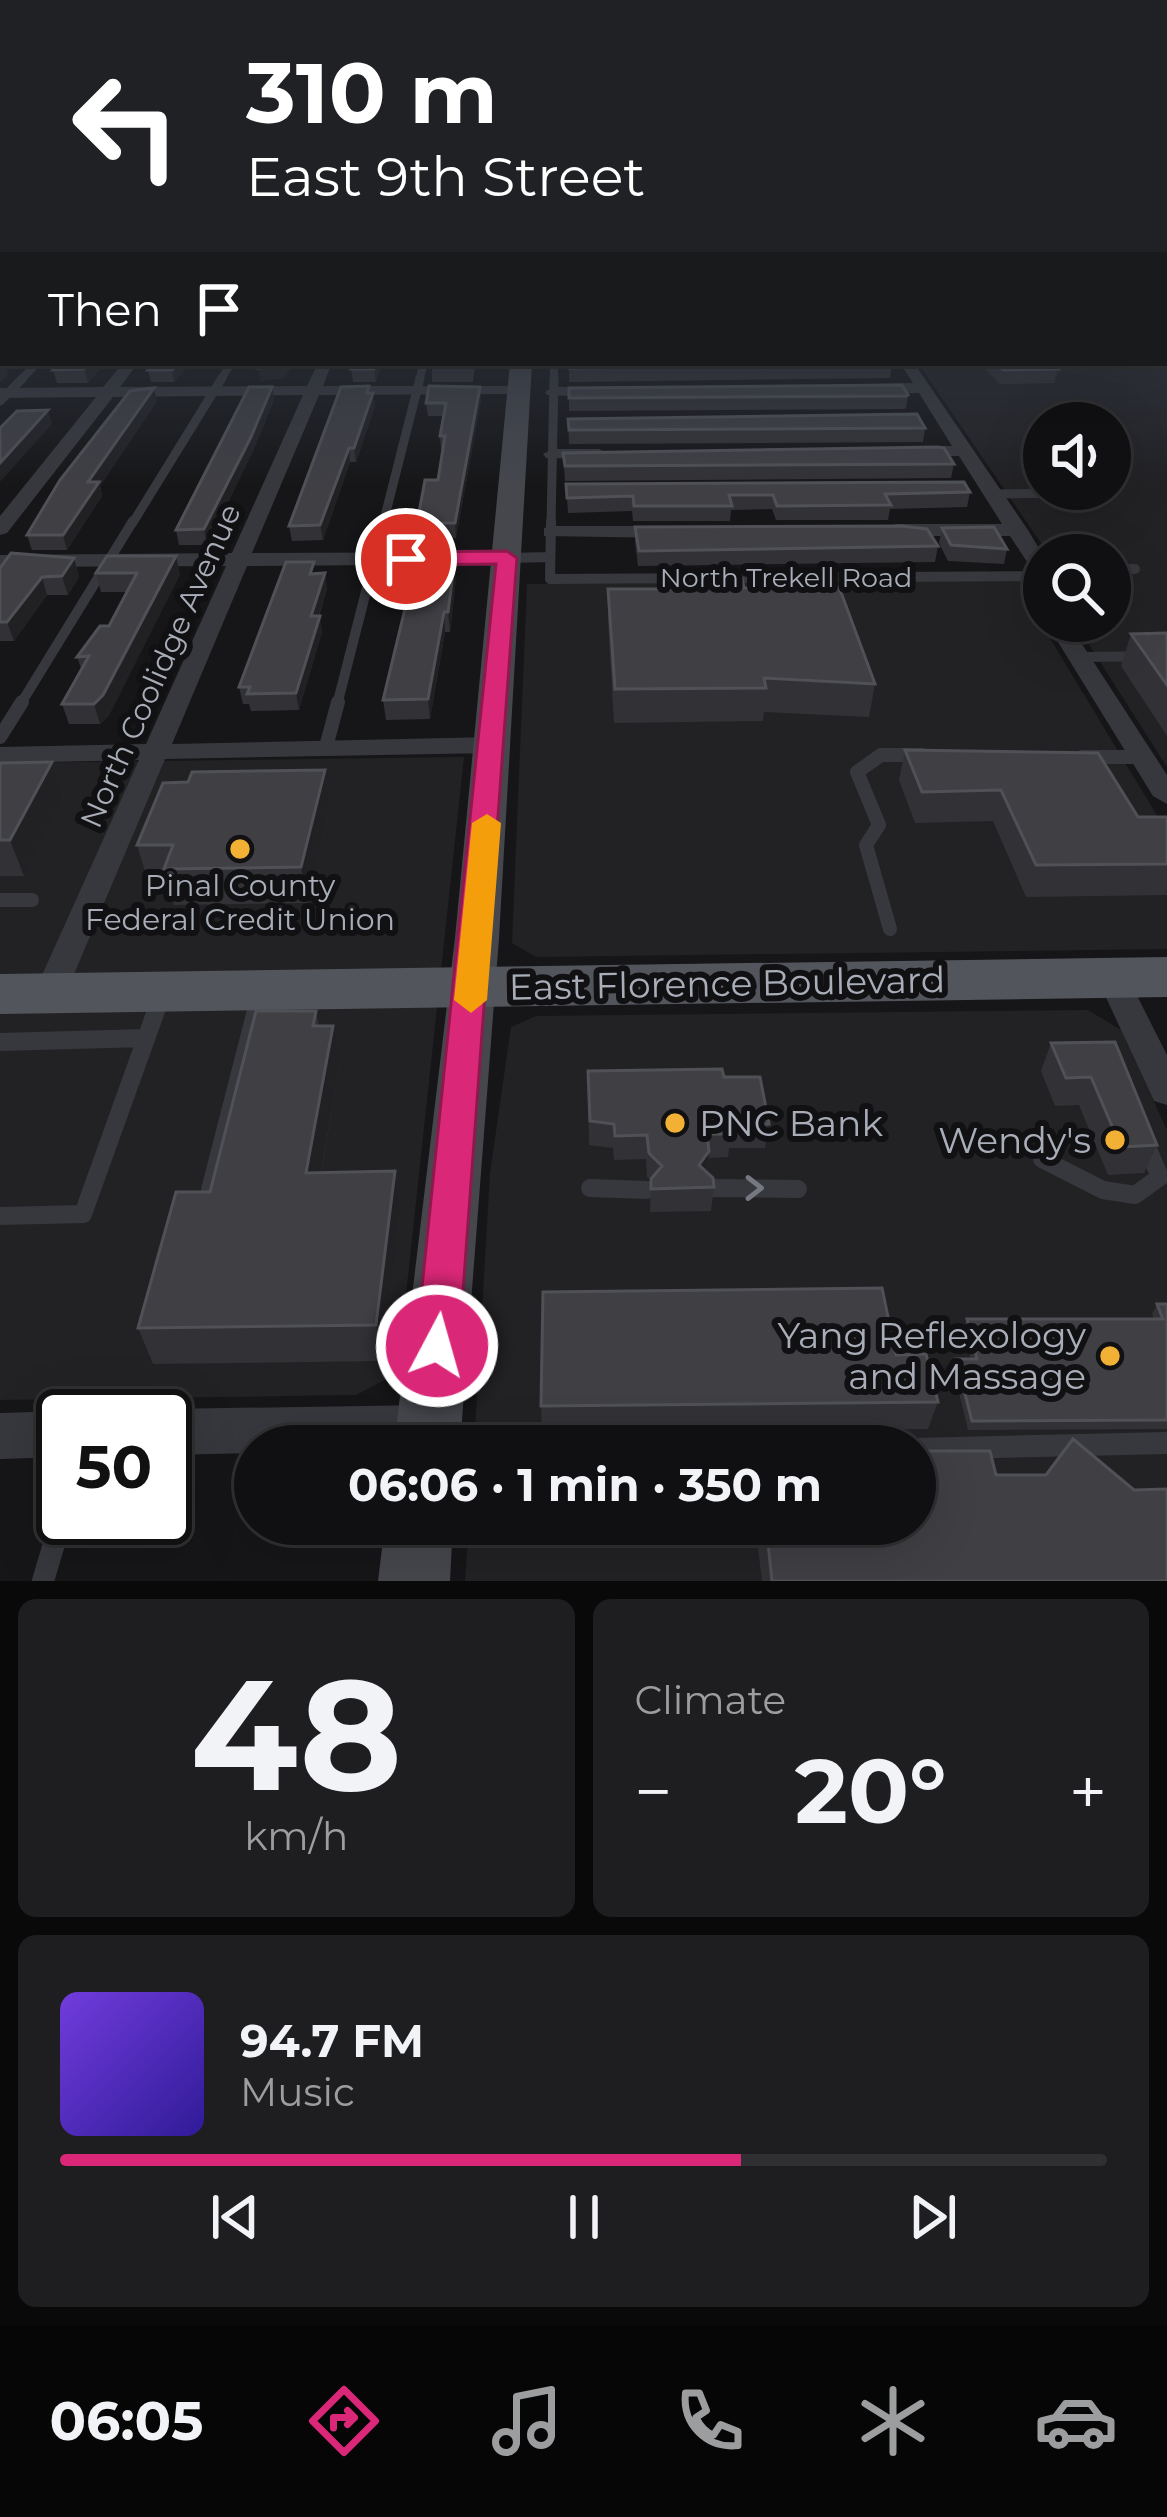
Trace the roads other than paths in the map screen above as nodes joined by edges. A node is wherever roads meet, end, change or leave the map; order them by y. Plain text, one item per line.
1 (34, 366) edge
2 (129, 366) edge
3 (229, 366) edge
4 (325, 366) edge
5 (423, 366) edge
6 (554, 366) edge
7 (909, 366) edge
8 (520, 376) edge
9 (923, 388) junction
10 (854, 389) edge
11 (417, 390) junction
12 (213, 391) junction
13 (314, 391) junction
14 (622, 391) edge
15 (108, 392) junction
16 (553, 392) junction
17 (3, 396) edge
18 (919, 418) edge
19 (942, 418) junction
20 (553, 420) junction
21 (576, 420) edge
22 (895, 451) edge
23 (963, 451) junction
24 (552, 454) junction
25 (621, 454) edge
26 (965, 487) edge
27 (574, 489) edge
28 (551, 490) junction
29 (991, 490) junction
30 (1023, 492) edge
31 (0, 529) edge
32 (878, 530) edge
33 (1018, 530) junction
34 (551, 532) junction
35 (691, 532) edge
36 (1023, 538) edge
37 (550, 557) junction
38 (507, 558) junction
39 (374, 559) junction
40 (242, 560) junction
41 (0, 561) edge
42 (109, 561) junction
43 (1131, 569) edge
44 (1135, 569) dead end
45 (1023, 572) edge
46 (1069, 642) edge
47 (1167, 656) edge
48 (1079, 657) junction
49 (0, 737) edge
50 (493, 746) junction
51 (326, 747) junction
52 (156, 754) junction
53 (0, 755) edge
54 (949, 755) edge
55 (1063, 756) edge
56 (1085, 757) junction
57 (1143, 757) junction
58 (1096, 775) edge
59 (1167, 796) edge
60 (0, 900) edge
61 (32, 900) dead end
62 (890, 929) dead end
63 (1113, 977) junction
64 (1167, 977) edge
65 (472, 986) junction
66 (261, 990) junction
67 (25, 993) edge
68 (154, 1015) junction
69 (0, 1042) edge
70 (1154, 1081) edge
71 (1132, 1114) edge
72 (1042, 1159) dead end
73 (590, 1188) dead end
74 (710, 1188) edge
75 (798, 1189) dead end
76 (210, 1190) edge
77 (647, 1190) edge
78 (0, 1216) edge
79 (429, 1425) edge
80 (192, 1433) edge
81 (234, 1433) edge
82 (36, 1435) edge
83 (0, 1436) edge
84 (1167, 1443) edge
85 (936, 1448) edge
86 (54, 1545) edge
87 (417, 1545) edge
88 (43, 1581) edge
89 (414, 1581) edge

1 - 17 lane
2 - 15 street
3 - 12 lane
4 - 13 street, North Coolidge Avenue
5 - 11 lane
6 - 16 lane
7 - 9 street
8 - 11 street
8 - 38 main road
9 - 10 street
9 - 19 street
11 - 13 street
11 - 39 lane
12 - 13 street
12 - 15 street
12 - 42 lane
13 - 40 street, North Coolidge Avenue
14 - 16 street
15 - 17 street
15 - 31 street
16 - 20 lane
18 - 19 lane
19 - 23 street
20 - 21 lane
20 - 24 lane
22 - 23 street
23 - 29 street
24 - 25 street
24 - 28 lane
26 - 29 lane
27 - 28 lane
28 - 34 lane
29 - 30 lane
29 - 33 street
32 - 33 street
33 - 36 street
34 - 35 street
34 - 37 lane
37 - 38 lane
37 - 45 lane, North Trekell Road
38 - 39 street
38 - 50 main road
39 - 40 street
39 - 51 lane
40 - 42 street
40 - 52 street, North Coolidge Avenue
41 - 42 street
42 - 49 lane
43 - 44 lane
46 - 48 street
47 - 48 lane
48 - 57 street
50 - 51 street
50 - 65 main road
51 - 52 street
52 - 53 street
52 - 67 street, North Coolidge Avenue
54 - 62 lane
55 - 56 lane
56 - 57 lane
56 - 58 lane
57 - 59 street
60 - 61 lane
63 - 64 main road, East Florence Boulevard
63 - 65 main road, East Florence Boulevard
63 - 70 street
65 - 66 main road, East Florence Boulevard
65 - 79 main road
66 - 68 main road, East Florence Boulevard
66 - 76 lane
67 - 68 main road, East Florence Boulevard
68 - 69 lane
68 - 78 lane
71 - 72 lane
73 - 77 lane
74 -> 75 lane
80 - 81 street
82 - 83 street
84 - 85 lane
86 - 88 lane
87 - 89 main road

